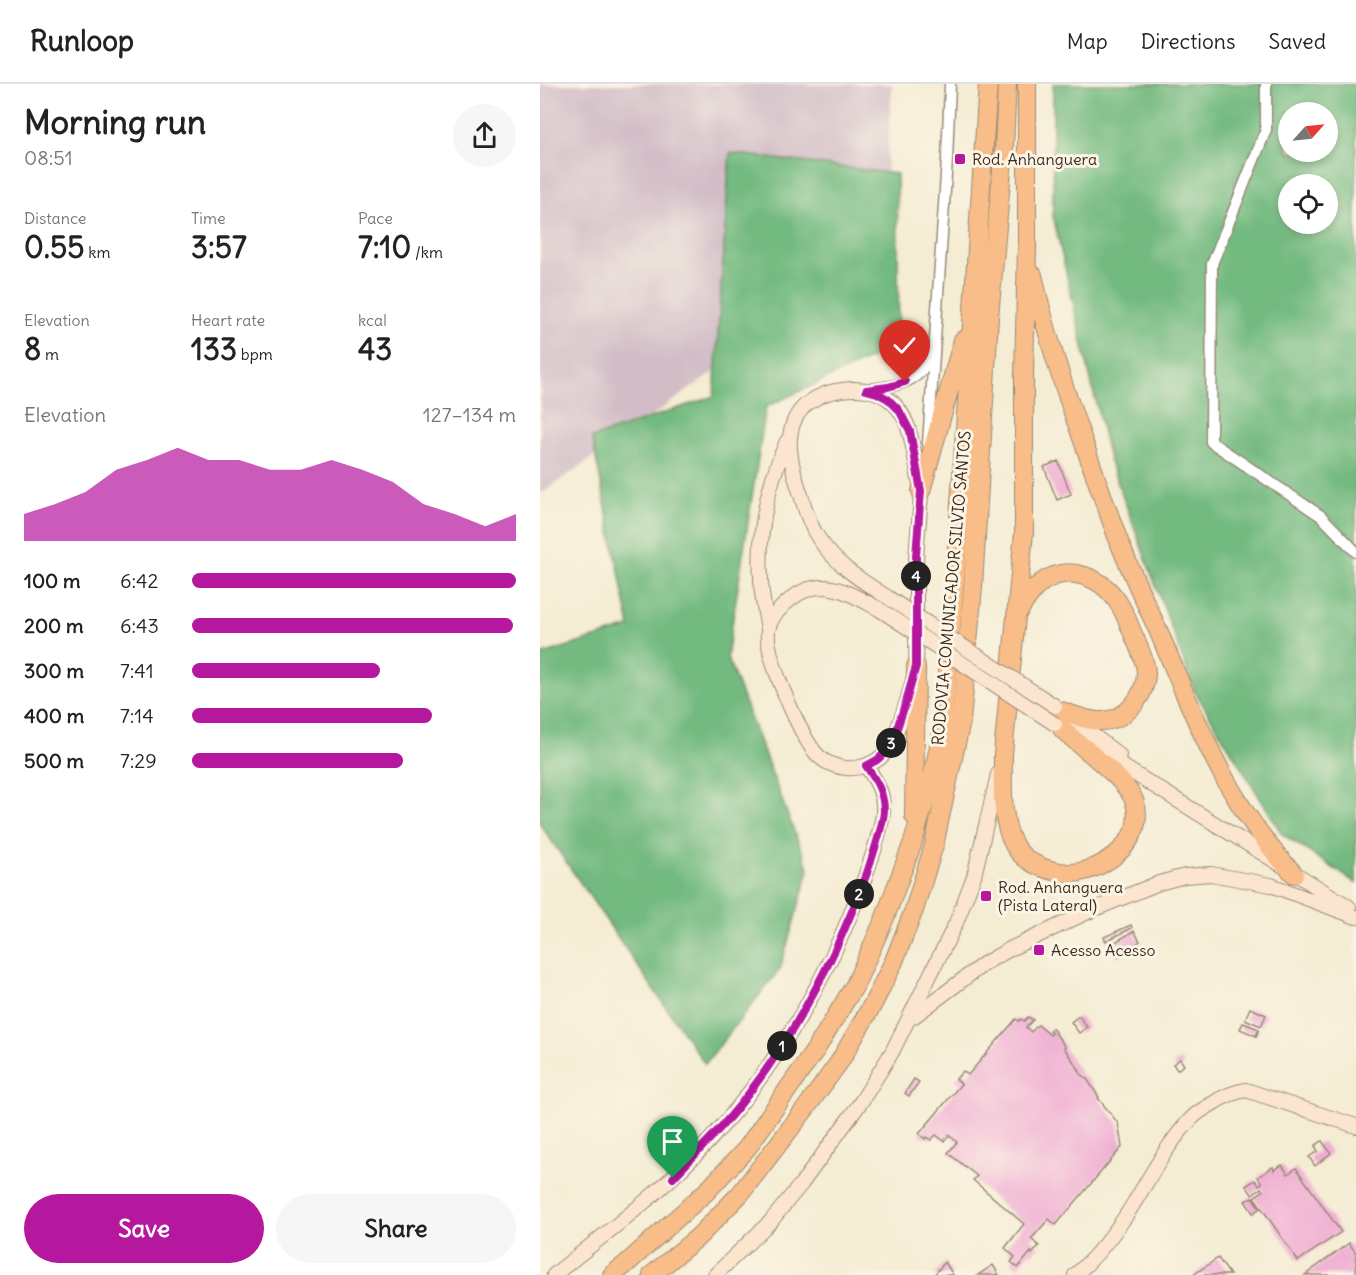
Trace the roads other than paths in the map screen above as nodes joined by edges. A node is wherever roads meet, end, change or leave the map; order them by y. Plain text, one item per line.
1 (950, 84) edge
2 (988, 84) edge
3 (1007, 84) edge
4 (1027, 84) edge
5 (1266, 84) edge
6 (1027, 247) junction
7 (974, 304) junction
8 (933, 349) junction
9 (866, 390) junction
10 (790, 434) junction
11 (927, 468) junction
12 (921, 491) junction
13 (1356, 552) edge
14 (1017, 613) junction
15 (768, 629) junction
16 (916, 666) junction
17 (1058, 717) junction
18 (1003, 754) junction
19 (866, 766) junction
20 (913, 842) junction
21 (1294, 874) junction
22 (1356, 912) edge
23 (1356, 916) edge
24 (909, 1020) junction
25 (1356, 1126) edge
26 (554, 1275) edge
27 (612, 1275) edge
28 (652, 1275) edge
29 (715, 1275) edge
30 (1075, 1275) edge

1 - 8 street
2 - 7 highway, RODOVIA COMUNICADOR SILVIO SANTOS
3 - 28 highway, RODOVIA COMUNICADOR SILVIO SANTOS
4 - 6 highway
5 - 13 street
6 - 14 highway
6 - 21 highway
7 - 11 highway
7 - 20 highway, RODOVIA COMUNICADOR SILVIO SANTOS
8 - 9 street
8 - 11 street
9 - 10 main road
9 - 12 main road
10 - 15 main road
10 - 17 main road, bridge
11 - 12 highway
12 - 16 main road
14 - 17 highway
14 - 18 highway
15 - 17 main road, bridge
15 - 19 main road
16 - 19 main road
16 - 20 highway
17 - 18 highway
17 - 21 main road
18 - 24 main road
19 - 26 main road
20 - 27 highway, RODOVIA COMUNICADOR SILVIO SANTOS
21 - 22 main road
23 - 24 main road
24 - 29 main road
25 - 30 main road

